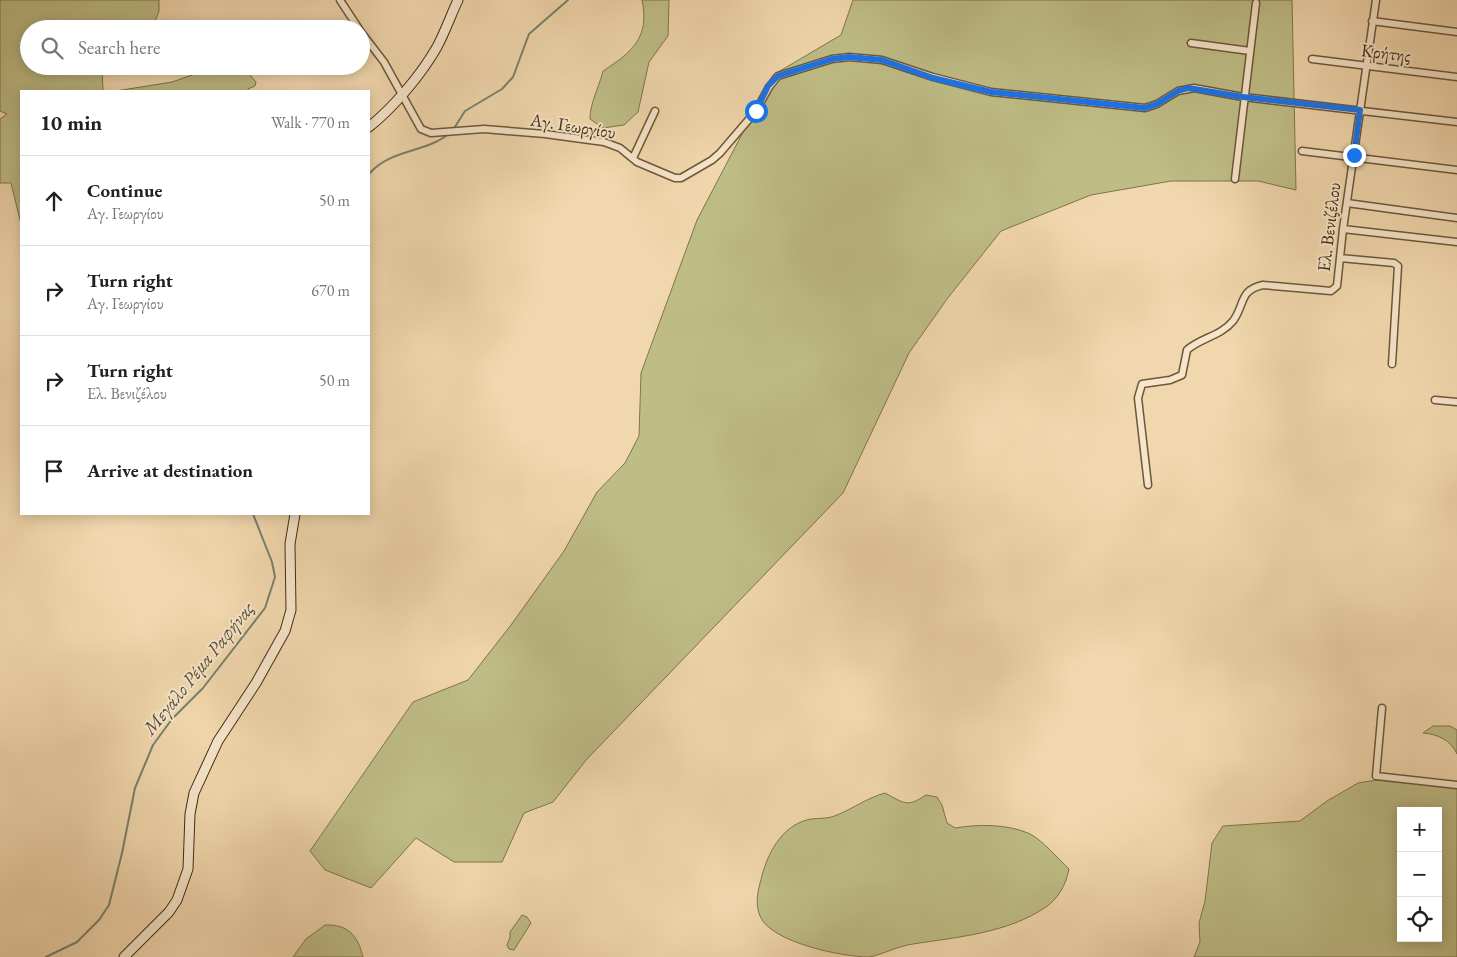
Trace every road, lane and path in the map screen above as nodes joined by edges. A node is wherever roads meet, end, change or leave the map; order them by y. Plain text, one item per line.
1 (340, 0) edge
2 (458, 0) edge
3 (1376, 0) edge
4 (1256, 3) dead end
5 (353, 20) edge
6 (1372, 21) junction
7 (1457, 32) edge
8 (1190, 43) dead end
9 (370, 44) edge
10 (1250, 51) junction
11 (1312, 59) dead end
12 (1366, 65) junction
13 (1457, 77) edge
14 (402, 95) junction
15 (1243, 97) junction
16 (1360, 110) junction
17 (655, 111) dead end
18 (1457, 122) edge
19 (370, 126) edge
20 (1302, 151) dead end
21 (634, 158) junction
22 (1354, 158) junction
23 (1457, 170) edge
24 (1234, 179) dead end
25 (1347, 203) junction
26 (1457, 218) edge
27 (1343, 229) junction
28 (1457, 242) edge
29 (1340, 258) junction
30 (1392, 364) dead end
31 (1436, 400) dead end
32 (1457, 402) edge
33 (1148, 485) dead end
34 (295, 515) edge
35 (1382, 708) dead end
36 (1457, 785) edge
37 (124, 957) edge

1 - 5 street
2 - 14 street
3 - 6 street, Ελ. Βενιζέλου
4 - 10 street
6 - 7 street
6 - 12 street, Ελ. Βενιζέλου
8 - 10 street
9 - 14 street, Αγ. Γεωργίου
10 - 15 street
11 - 12 street, Κρήτης
12 - 13 street, Κρήτης
12 - 16 street, Ελ. Βενιζέλου
14 - 19 street
14 - 21 street, Αγ. Γεωργίου
15 - 16 street, Αγ. Γεωργίου
15 - 21 street, Αγ. Γεωργίου
15 - 24 street
16 - 18 street, Αγ. Γεωργίου
16 - 22 street, Ελ. Βενιζέλου
17 - 21 street
20 - 22 street
22 - 23 street
22 - 25 street, Ελ. Βενιζέλου
25 - 26 street
25 - 27 street, Ελ. Βενιζέλου
27 - 28 street
27 - 29 street, Ελ. Βενιζέλου
29 - 30 street
29 - 33 street, Ελ. Βενιζέλου
31 - 32 street
34 - 37 street
35 - 36 street

